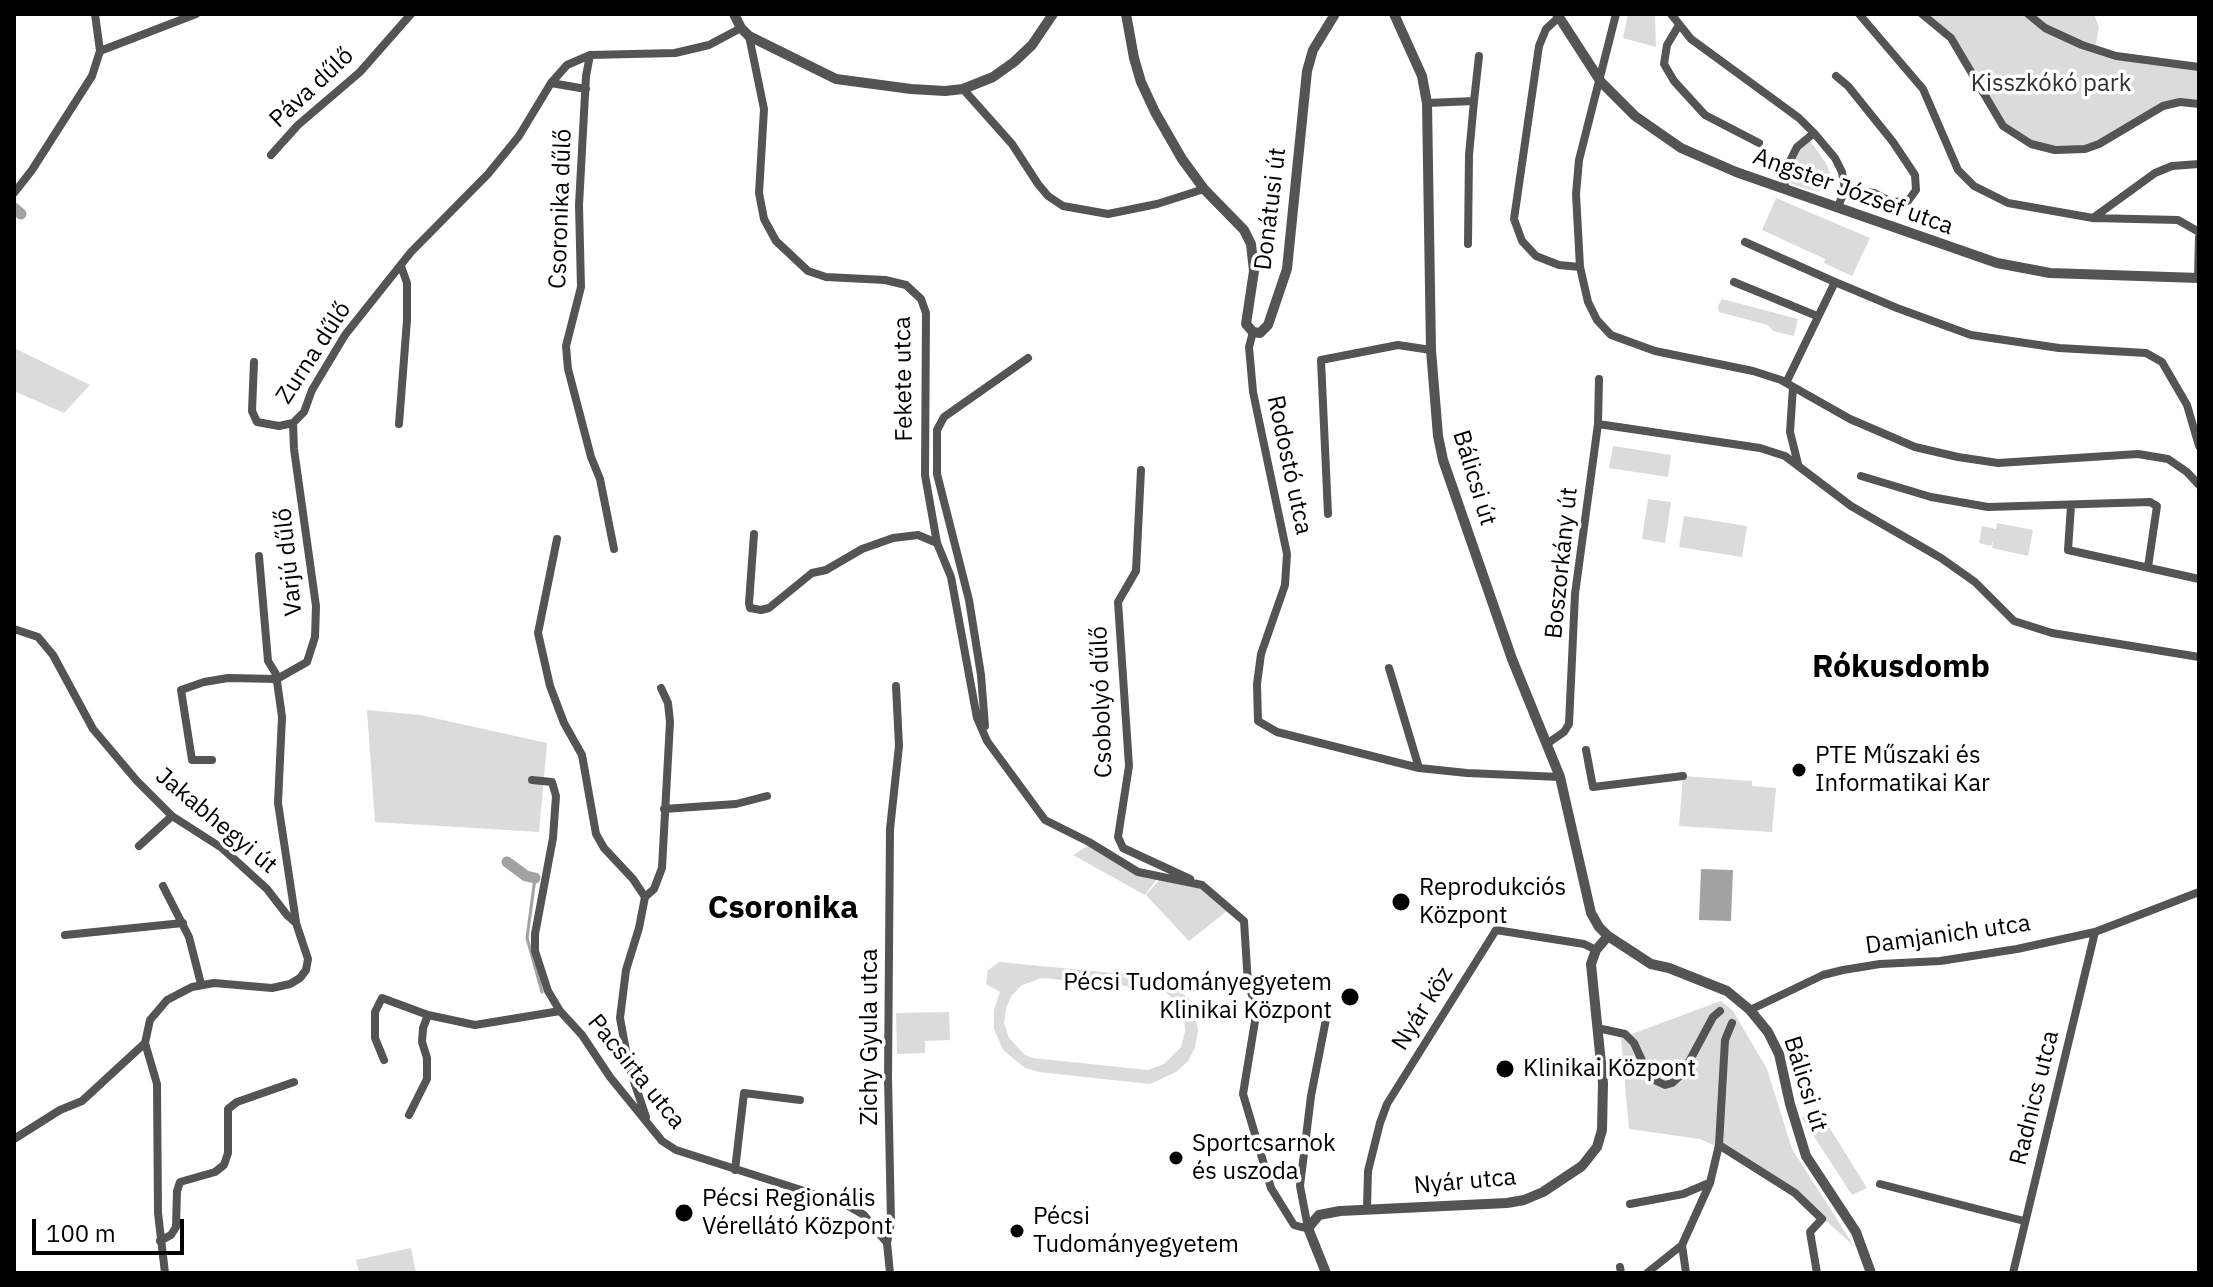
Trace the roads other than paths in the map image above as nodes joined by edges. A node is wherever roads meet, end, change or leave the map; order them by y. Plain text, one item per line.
1 (95, 14) edge
2 (196, 14) edge
3 (411, 14) edge
4 (734, 14) edge
5 (1053, 14) edge
6 (1126, 14) edge
7 (1335, 14) edge
8 (1394, 14) edge
9 (1616, 14) edge
10 (1671, 14) edge
11 (1859, 14) edge
12 (1922, 14) edge
13 (2028, 14) edge
14 (1558, 16) edge
15 (1679, 25) junction
16 (741, 28) junction
17 (749, 36) junction
18 (100, 51) junction
19 (590, 55) junction
20 (1479, 56) dead end
21 (2199, 67) edge
22 (1836, 76) dead end
23 (1601, 82) junction
24 (551, 83) junction
25 (586, 89) junction
26 (963, 89) junction
27 (1474, 101) junction
28 (1427, 103) junction
29 (2199, 104) edge
30 (1814, 133) junction
31 (1759, 143) dead end
32 (271, 155) dead end
33 (2199, 164) edge
34 (16, 186) edge
35 (1204, 189) junction
36 (1784, 189) junction
37 (1845, 189) junction
38 (1838, 207) junction
39 (2093, 218) junction
40 (2199, 234) edge
41 (1745, 242) dead end
42 (1468, 244) dead end
43 (401, 266) junction
44 (1580, 267) junction
45 (2198, 278) edge
46 (1734, 282) dead end
47 (1835, 282) junction
48 (1817, 316) junction
49 (1253, 332) junction
50 (1431, 350) junction
51 (1028, 358) dead end
52 (254, 362) dead end
53 (1599, 379) dead end
54 (1789, 385) junction
55 (293, 423) junction
56 (399, 424) dead end
57 (1598, 424) junction
58 (2199, 446) edge
59 (1798, 465) junction
60 (1141, 470) dead end
61 (1861, 476) dead end
62 (2199, 485) edge
63 (2071, 506) junction
64 (1328, 514) dead end
65 (754, 534) dead end
66 (557, 539) dead end
67 (937, 543) junction
68 (614, 549) dead end
69 (259, 556) dead end
70 (2148, 567) junction
71 (2199, 579) edge
72 (14, 629) edge
73 (2199, 657) edge
74 (1389, 668) dead end
75 (277, 679) junction
76 (896, 686) dead end
77 (661, 688) dead end
78 (987, 741) junction
79 (1548, 743) junction
80 (1586, 750) dead end
81 (212, 760) dead end
82 (1419, 768) junction
83 (1683, 776) dead end
84 (1560, 777) junction
85 (532, 780) dead end
86 (767, 796) dead end
87 (664, 809) junction
88 (172, 816) junction
89 (139, 846) dead end
90 (1202, 885) junction
91 (163, 886) dead end
92 (2199, 892) edge
93 (645, 897) junction
94 (183, 923) junction
95 (296, 923) junction
96 (2095, 932) junction
97 (65, 935) dead end
98 (1608, 936) junction
99 (1596, 950) junction
100 (201, 984) junction
101 (1328, 1009) dead end
102 (1750, 1010) junction
103 (560, 1011) junction
104 (1720, 1011) dead end
105 (428, 1015) junction
106 (1732, 1023) dead end
107 (1597, 1028) junction
108 (145, 1043) junction
109 (384, 1060) dead end
110 (294, 1082) dead end
111 (800, 1100) dead end
112 (409, 1115) dead end
113 (648, 1121) junction
114 (14, 1139) edge
115 (1719, 1145) junction
116 (735, 1170) junction
117 (1710, 1183) junction
118 (1880, 1184) dead end
119 (1630, 1204) dead end
120 (1367, 1209) junction
121 (2024, 1221) junction
122 (891, 1222) junction
123 (876, 1228) junction
124 (1308, 1228) junction
125 (160, 1241) junction
126 (887, 1243) junction
127 (1682, 1245) junction
128 (1875, 1272) edge
129 (165, 1273) edge
130 (890, 1273) edge
131 (1326, 1273) edge
132 (1647, 1273) edge
133 (1686, 1273) edge
134 (1817, 1273) edge
135 (2013, 1273) edge

1 - 18 street
2 - 18 street
3 - 32 street, Páva dűlő
4 - 16 street
5 - 26 street
6 - 35 street, Donátusi út
7 - 49 street, Donátusi út
8 - 28 street, Bálicsi út
9 - 23 street
10 - 15 street
11 - 39 street
12 - 29 street
13 - 21 street
14 - 23 street, Angster József utca
14 - 44 street
15 - 30 street
15 - 31 street
16 - 17 street
16 - 19 street
17 - 26 street
17 - 67 street, Fekete utca
18 - 34 street
19 - 24 street, Zurna dűlő
19 - 25 street, Csoronika dűlő
20 - 27 street
22 - 37 street
23 - 36 street, Angster József utca
23 - 44 street
24 - 25 street
24 - 43 street, Zurna dűlő
25 - 68 street, Csoronika dűlő
26 - 35 street
27 - 28 street
27 - 42 street
28 - 50 street, Bálicsi út
30 - 36 street
30 - 37 street
33 - 39 street
35 - 49 street, Donátusi út
36 - 38 street, Angster József utca
37 - 38 street
38 - 45 street, Angster József utca
39 - 40 street
40 - 45 street
41 - 47 street
43 - 55 street, Zurna dűlő
43 - 56 street
44 - 54 street
46 - 48 street
47 - 48 street
47 - 58 street
48 - 54 street
49 - 82 street, Rodostó utca
50 - 64 street
50 - 79 street, Bálicsi út
51 - 78 street, Fekete utca
52 - 55 street, Zurna dűlő
53 - 57 street, Boszorkány út
54 - 59 street
54 - 62 street
55 - 75 street, Varjú dűlő
57 - 59 street
57 - 79 street, Boszorkány út
59 - 73 street
60 - 90 street, Csobolyó dűlő
61 - 63 street
63 - 70 street
63 - 70 street
65 - 67 street
66 - 93 street
67 - 78 street, Fekete utca
69 - 75 street, Varjú dűlő
70 - 71 street
72 - 88 street, Jakabhegyi út
74 - 82 street
75 - 81 street
75 - 95 street, Varjú dűlő
76 - 122 street, Zichy Gyula utca
77 - 87 street
78 - 90 street, Fekete utca
79 - 84 street, Bálicsi út
80 - 83 street
82 - 84 street, Rodostó utca
84 - 98 street, Bálicsi út
85 - 103 street, Pacsirta utca
86 - 87 street
87 - 93 street
88 - 89 street
88 - 95 street, Jakabhegyi út
90 - 124 street, Fekete utca
91 - 94 street
92 - 96 street, Damjanich utca
93 - 113 street
94 - 97 street
94 - 100 street
95 - 100 street, Jakabhegyi út
96 - 102 street, Damjanich utca
96 - 121 street, Radnics utca
98 - 99 street
98 - 102 street, Bálicsi út
99 - 107 street
99 - 120 street, Nyár köz
100 - 108 street, Jakabhegyi út
101 - 124 street
102 - 128 street, Bálicsi út
103 - 105 street
103 - 113 street, Pacsirta utca
104 - 107 street
105 - 109 street
105 - 112 street
106 - 115 street
107 - 120 street, Nyár utca
108 - 114 street
108 - 125 street
110 - 125 street
111 - 116 street
113 - 116 street, Pacsirta utca
115 - 117 street
115 - 134 street
116 - 123 street, Pacsirta utca
117 - 119 street
117 - 127 street
118 - 121 street
120 - 124 street, Nyár utca
121 - 135 street, Radnics utca
122 - 123 street
122 - 126 street, Zichy Gyula utca
123 - 126 street, Pacsirta utca
124 - 131 street
125 - 129 street
126 - 130 street
127 - 132 street
127 - 133 street

